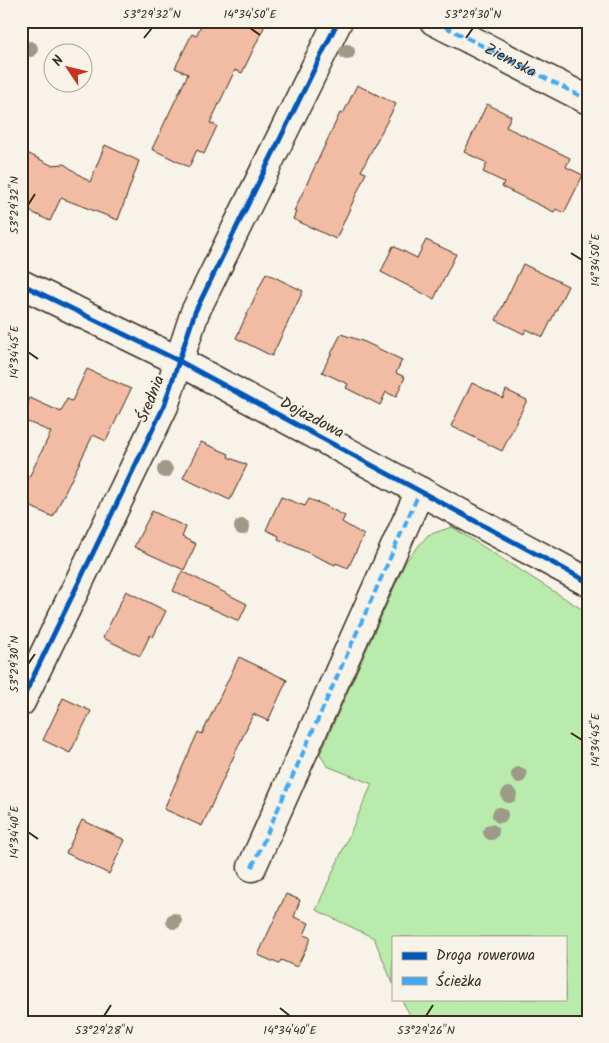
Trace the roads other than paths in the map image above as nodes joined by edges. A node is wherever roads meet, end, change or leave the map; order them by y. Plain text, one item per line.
1 (338, 21) edge
2 (434, 21) edge
3 (588, 100) edge
4 (21, 284) edge
5 (179, 361) junction
6 (420, 491) junction
7 (588, 582) edge
8 (21, 702) edge
9 (252, 867) dead end

1 - 5 street, Średnia
2 - 3 street, Ziemska
4 - 5 street, Dojazdowa
5 - 6 street, Dojazdowa
5 - 8 street, Średnia
6 - 7 street, Dojazdowa
6 - 9 street

